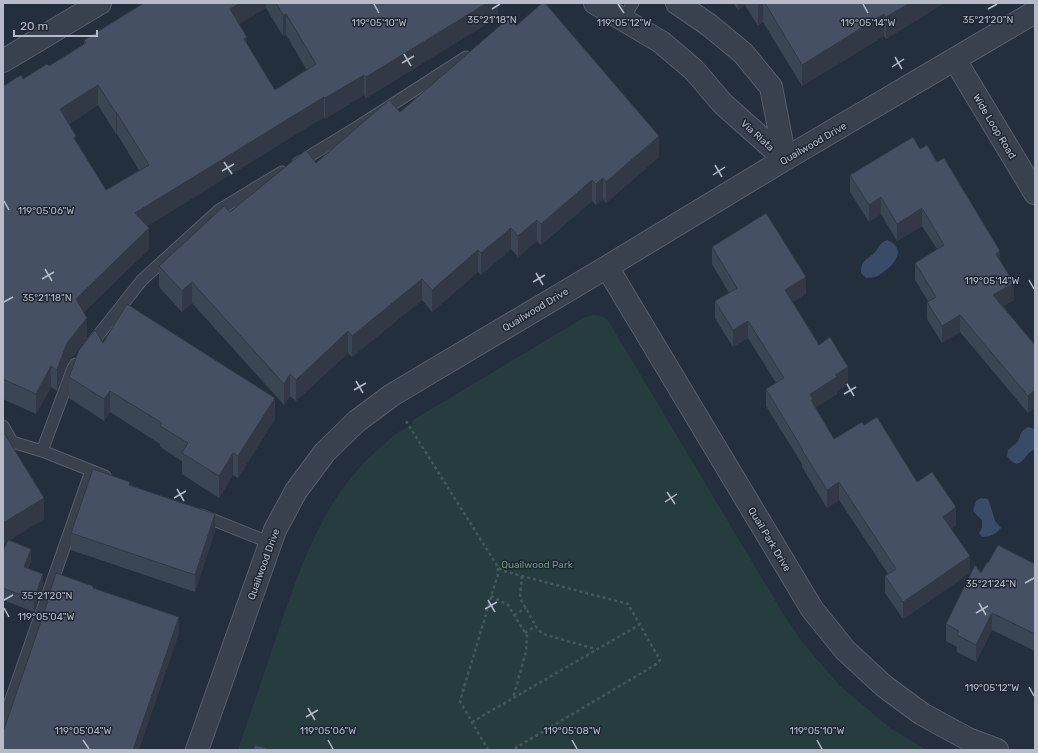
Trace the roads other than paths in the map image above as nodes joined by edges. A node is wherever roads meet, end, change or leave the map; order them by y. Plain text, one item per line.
1 (100, 3) edge
2 (595, 3) edge
3 (677, 3) edge
4 (628, 11) edge
5 (1035, 12) edge
6 (472, 54) edge
7 (955, 60) junction
8 (3, 61) edge
9 (785, 159) junction
10 (1035, 193) edge
11 (608, 267) junction
12 (3, 426) edge
13 (42, 451) junction
14 (91, 471) junction
15 (112, 479) edge
16 (192, 511) edge
17 (270, 543) junction
18 (3, 722) edge
19 (197, 750) edge
20 (997, 750) edge

1 - 8 street
2 - 4 street, Via Riata
3 - 9 street, Via Riata
4 - 9 street, Via Riata
5 - 7 street, Quailwood Drive
6 - 13 lane
7 - 9 street, Quailwood Drive
7 - 10 street, Wide Loop Road
9 - 11 street, Quailwood Drive
11 - 17 street, Quailwood Drive
11 - 20 street, Quail Park Drive
12 - 13 lane
13 - 14 lane
14 - 15 lane
14 - 18 lane
16 - 17 lane
17 - 19 street, Quailwood Drive

